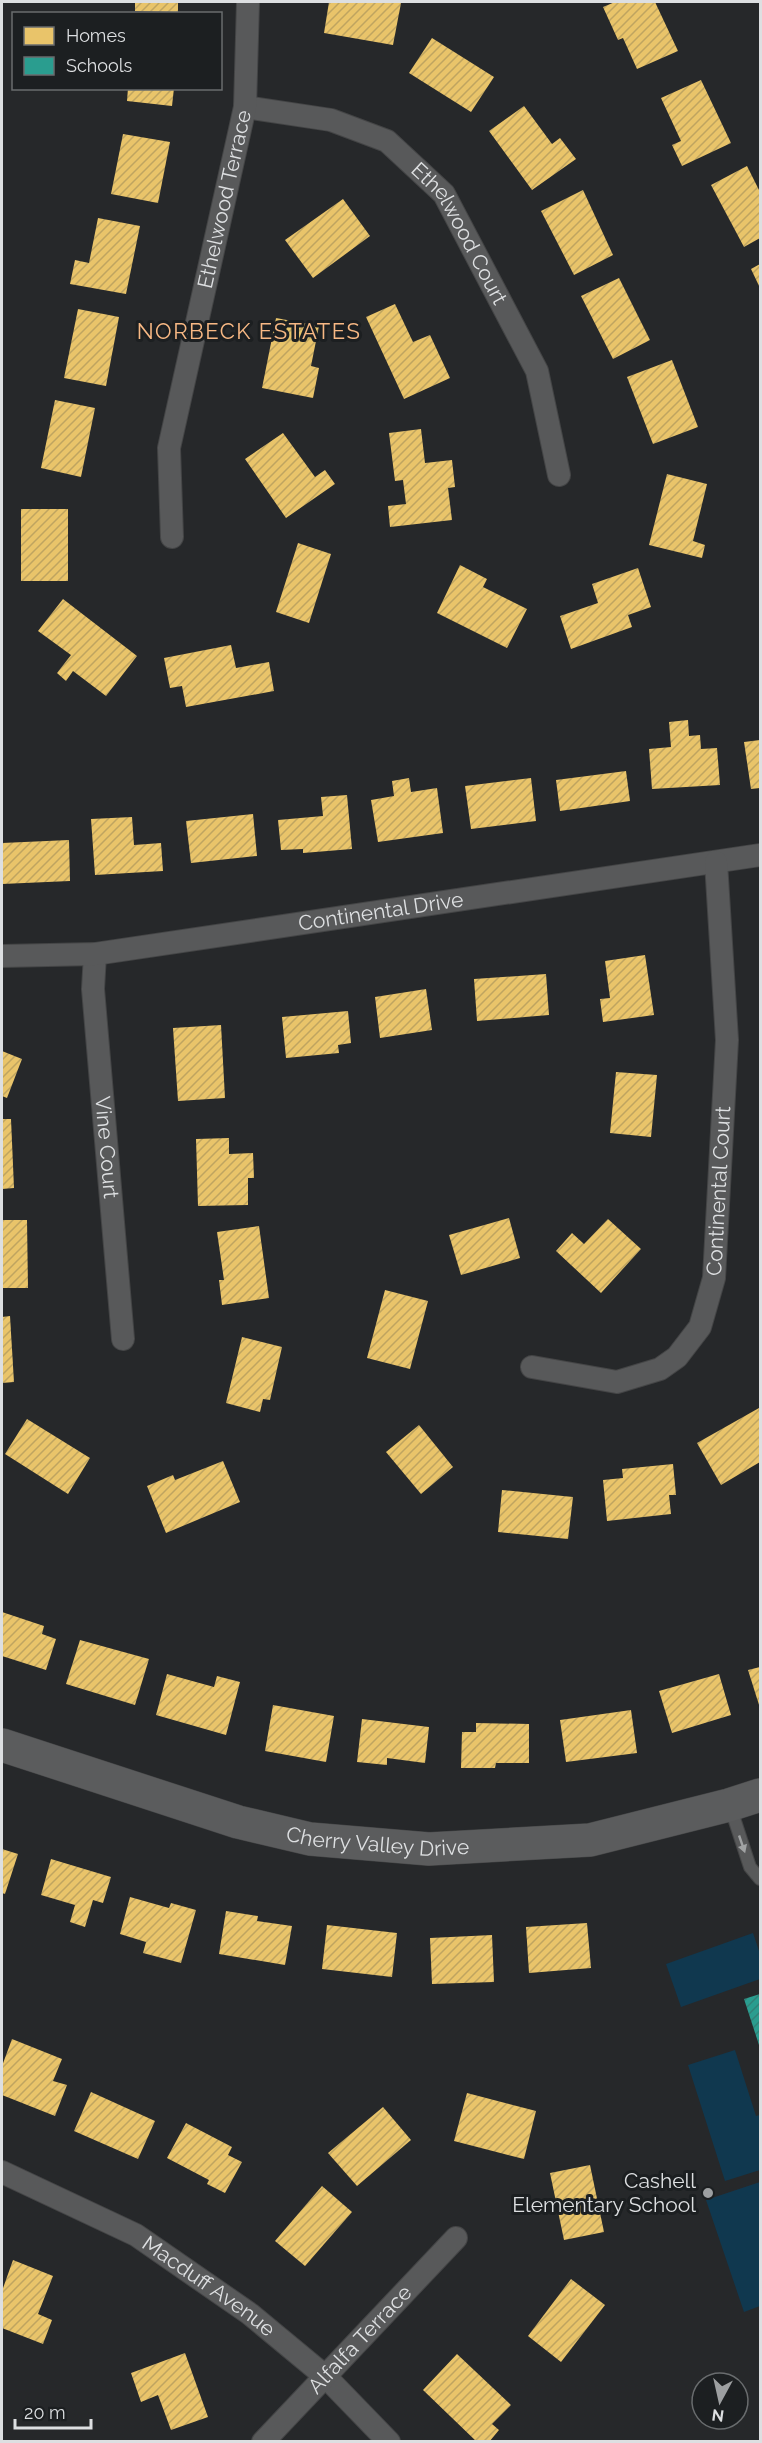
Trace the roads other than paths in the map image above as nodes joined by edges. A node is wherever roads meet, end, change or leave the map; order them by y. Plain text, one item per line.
1 (248, 2) edge
2 (246, 107) junction
3 (559, 475) dead end
4 (172, 537) dead end
5 (760, 855) edge
6 (716, 862) junction
7 (95, 954) junction
8 (2, 957) edge
9 (123, 1339) dead end
10 (532, 1367) dead end
11 (2, 1745) edge
12 (760, 1795) edge
13 (729, 1805) junction
14 (760, 1879) edge
15 (2, 2172) edge
16 (456, 2238) dead end
17 (326, 2377) junction
18 (263, 2442) edge
19 (389, 2442) edge

1 - 2 street, Ethelwood Terrace
2 - 3 street, Ethelwood Court
2 - 4 street, Ethelwood Terrace
5 - 6 street, Continental Drive
6 - 7 street, Continental Drive
6 - 10 street, Continental Court
7 - 8 street, Continental Drive
7 - 9 street, Vine Court
11 - 13 street, Cherry Valley Drive
12 - 13 street, Cherry Valley Drive
13 -> 14 lane
15 - 17 street, Macduff Avenue
16 - 17 street, Alfalfa Terrace
17 - 18 street, Alfalfa Terrace
17 - 19 street, Macduff Avenue

